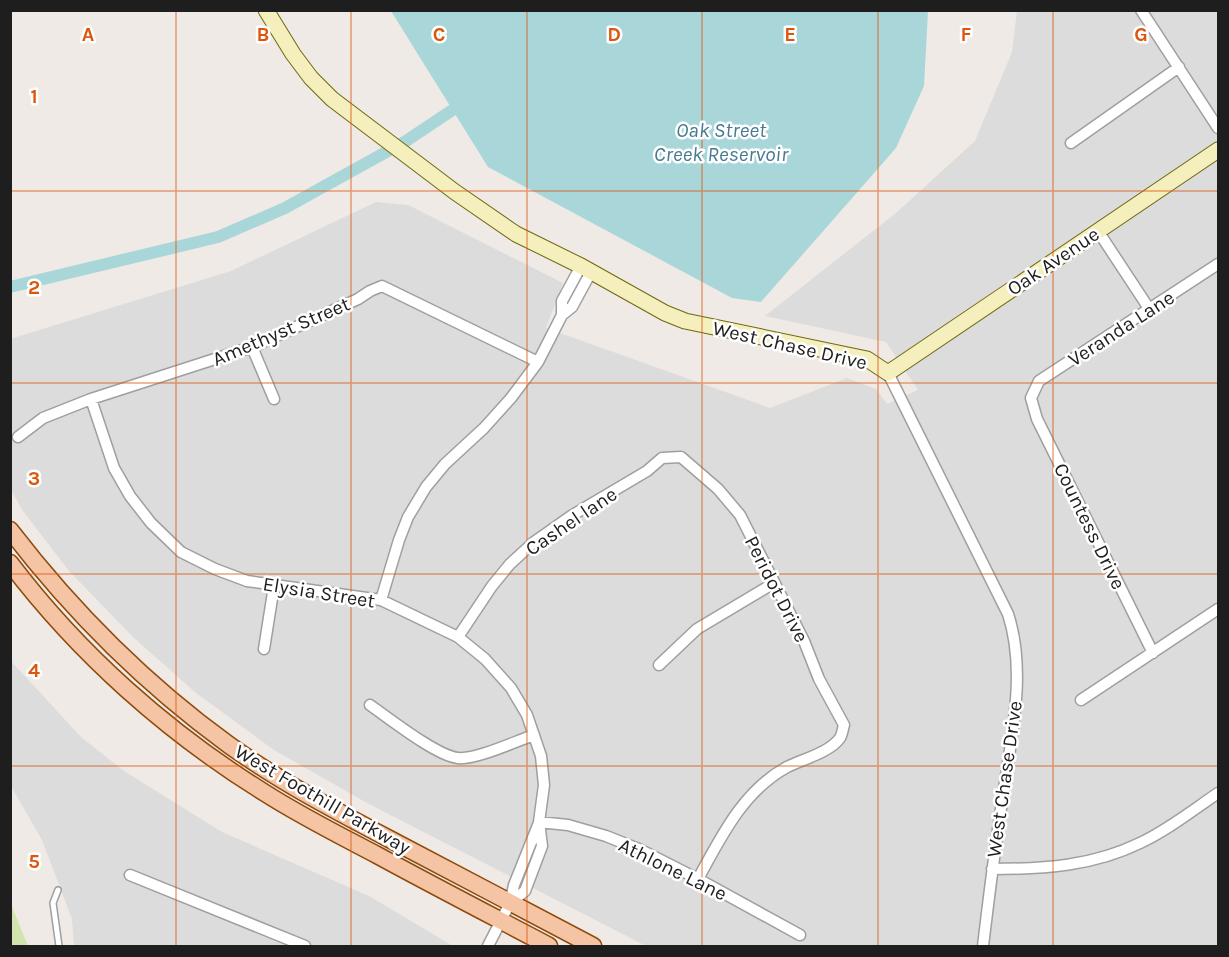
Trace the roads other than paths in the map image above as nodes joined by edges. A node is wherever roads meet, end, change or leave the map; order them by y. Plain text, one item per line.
1 (266, 10) edge
2 (1141, 10) edge
3 (1179, 67) junction
4 (1218, 128) edge
5 (1071, 143) dead end
6 (1218, 150) edge
7 (1098, 231) junction
8 (1218, 264) edge
9 (586, 269) junction
10 (1150, 310) junction
11 (252, 347) junction
12 (538, 362) junction
13 (888, 373) junction
14 (1031, 398) joint
15 (91, 399) junction
16 (274, 399) dead end
17 (18, 437) dead end
18 (681, 457) joint
19 (10, 530) edge
20 (10, 563) edge
21 (774, 583) junction
22 (274, 586) junction
23 (381, 600) junction
24 (1218, 609) edge
25 (458, 637) junction
26 (264, 649) dead end
27 (1153, 653) junction
28 (659, 665) dead end
29 (1081, 700) dead end
30 (370, 705) dead end
31 (534, 735) junction
32 (1218, 793) edge
33 (540, 822) junction
34 (992, 870) junction
35 (130, 874) dead end
36 (698, 879) junction
37 (58, 890) dead end
38 (510, 903) junction
39 (502, 922) junction
40 (800, 934) dead end
41 (59, 946) edge
42 (305, 946) edge
43 (488, 946) edge
44 (549, 946) edge
45 (593, 946) edge
46 (983, 946) edge

1 - 9 street, West Chase Drive
2 - 3 street
3 - 4 street
3 - 5 street
6 - 7 street, Oak Avenue
7 - 10 street
7 - 13 street, Oak Avenue
8 - 10 street, Veranda Lane
9 - 12 street
9 - 13 street, West Chase Drive
10 - 14 street, Veranda Lane
11 - 12 street, Amethyst Street
11 - 15 street, Amethyst Street
11 - 16 street
12 - 23 street
13 - 34 street, West Chase Drive
14 - 27 street, Countess Drive
15 - 17 street, Amethyst Street
15 - 22 street, Elysia Street
18 - 21 street, Peridot Drive
18 - 25 street, Cashel lane
19 - 38 main road, West Foothill Parkway
20 - 39 main road, West Foothill Parkway
21 - 28 street
21 - 36 street, Peridot Drive
22 - 23 street, Elysia Street
22 - 26 street
23 - 25 street, Elysia Street
24 - 27 street
25 - 31 street, Elysia Street
27 - 29 street
30 - 31 street
31 - 33 street, Elysia Street
32 - 34 street
33 - 36 street, Athlone Lane
33 - 38 street, Elysia Street
34 - 46 street, West Chase Drive
35 - 42 street
36 - 40 street, Athlone Lane
37 - 41 lane
38 - 39 street, Elysia Street
38 - 45 main road, West Foothill Parkway
39 - 43 street, Elysia Street
39 - 44 main road, West Foothill Parkway

